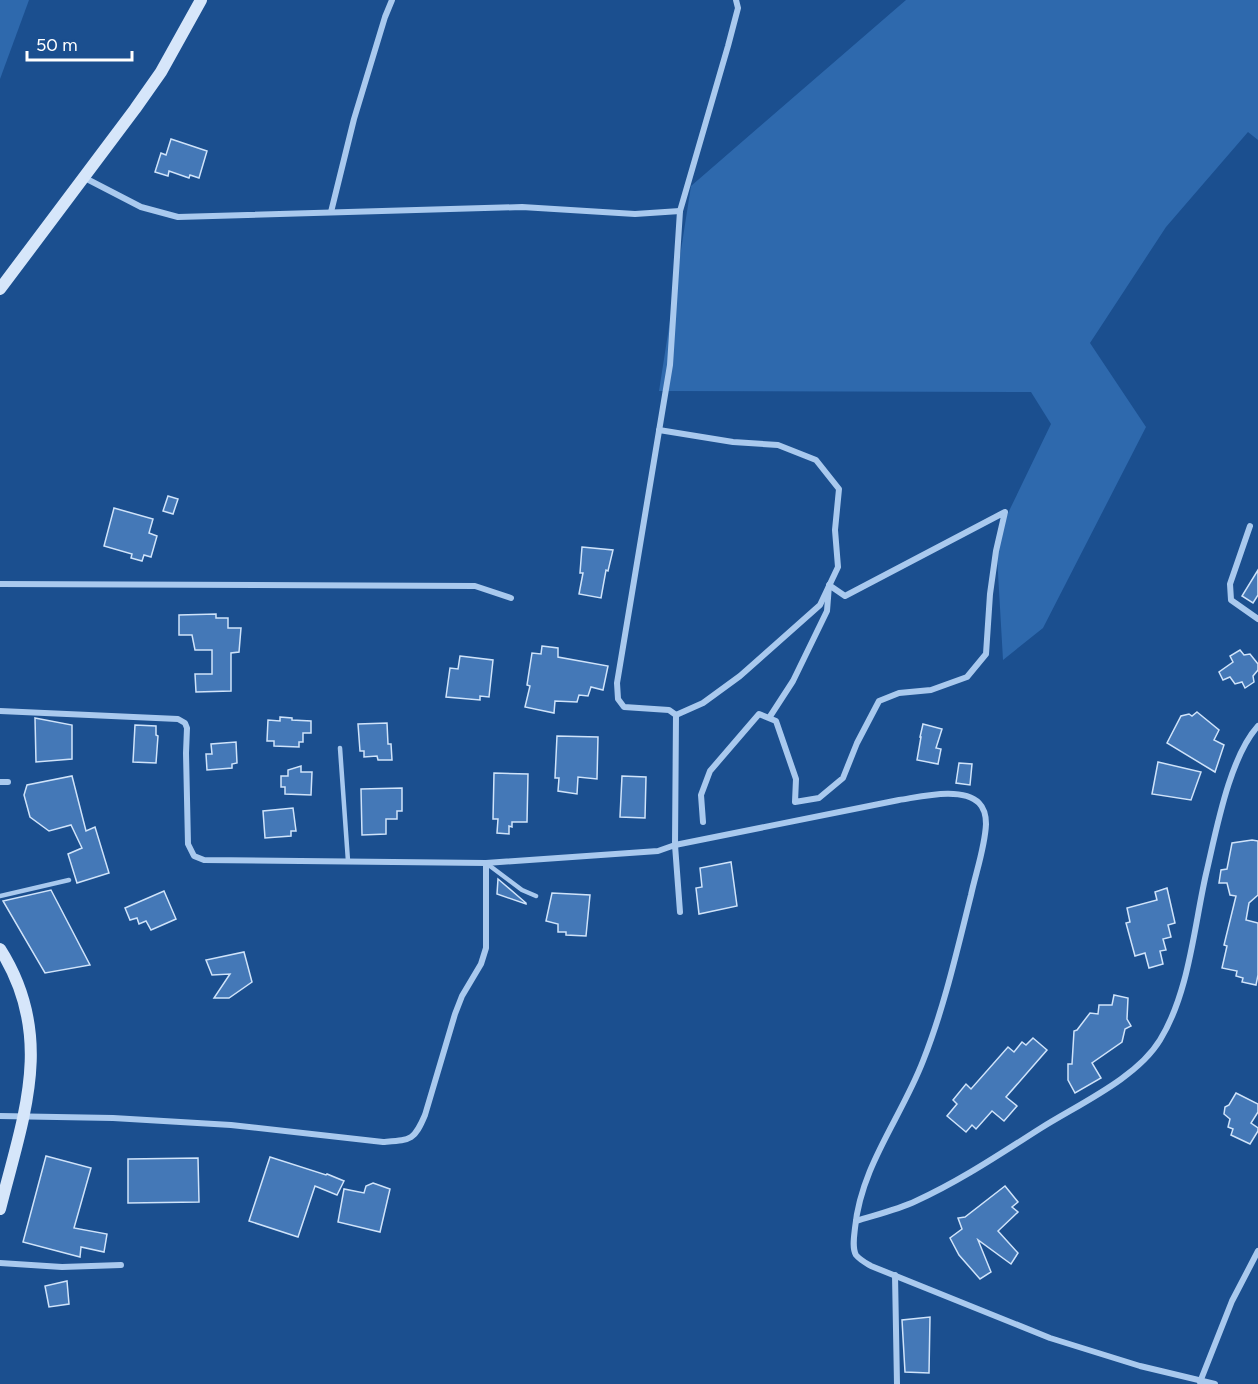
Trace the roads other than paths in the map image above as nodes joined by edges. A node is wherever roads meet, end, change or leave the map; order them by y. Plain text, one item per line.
1 (201, 0) edge
2 (392, 0) edge
3 (736, 0) edge
4 (83, 177) junction
5 (680, 211) junction
6 (330, 212) junction
7 (0, 289) edge
8 (659, 430) junction
9 (1250, 526) dead end
10 (0, 584) edge
11 (829, 585) junction
12 (511, 598) dead end
13 (1258, 619) edge
14 (0, 711) edge
15 (676, 716) junction
16 (769, 718) junction
17 (1258, 726) edge
18 (340, 748) dead end
19 (0, 782) edge
20 (8, 782) dead end
21 (703, 822) dead end
22 (675, 845) junction
23 (348, 861) junction
24 (486, 864) junction
25 (69, 880) dead end
26 (0, 896) edge
27 (536, 896) dead end
28 (680, 912) dead end
29 (0, 949) edge
30 (0, 1116) edge
31 (23, 1117) junction
32 (0, 1209) edge
33 (856, 1221) junction
34 (1258, 1251) edge
35 (0, 1263) edge
36 (121, 1266) dead end
37 (894, 1275) junction
38 (1200, 1383) edge
39 (897, 1384) edge
40 (1215, 1384) edge

1 - 4 main road
2 - 6 street
3 - 5 street
4 - 6 street
4 - 7 main road
5 - 6 street
5 - 8 street
8 - 11 street
8 - 15 street
9 - 13 street
10 - 12 street
11 - 15 street
11 - 16 street
11 - 16 street
14 - 23 street
15 - 22 street
16 - 21 street
17 - 33 street
18 - 23 lane
19 - 20 street
22 - 24 street
22 - 28 street
22 - 33 street
23 - 24 street
24 - 27 lane
24 - 31 street
25 - 26 lane
29 - 31 main road
30 - 31 street
31 - 32 main road
33 - 37 street
34 - 38 street
35 - 36 street
37 - 38 street
37 - 39 street
38 - 40 street

